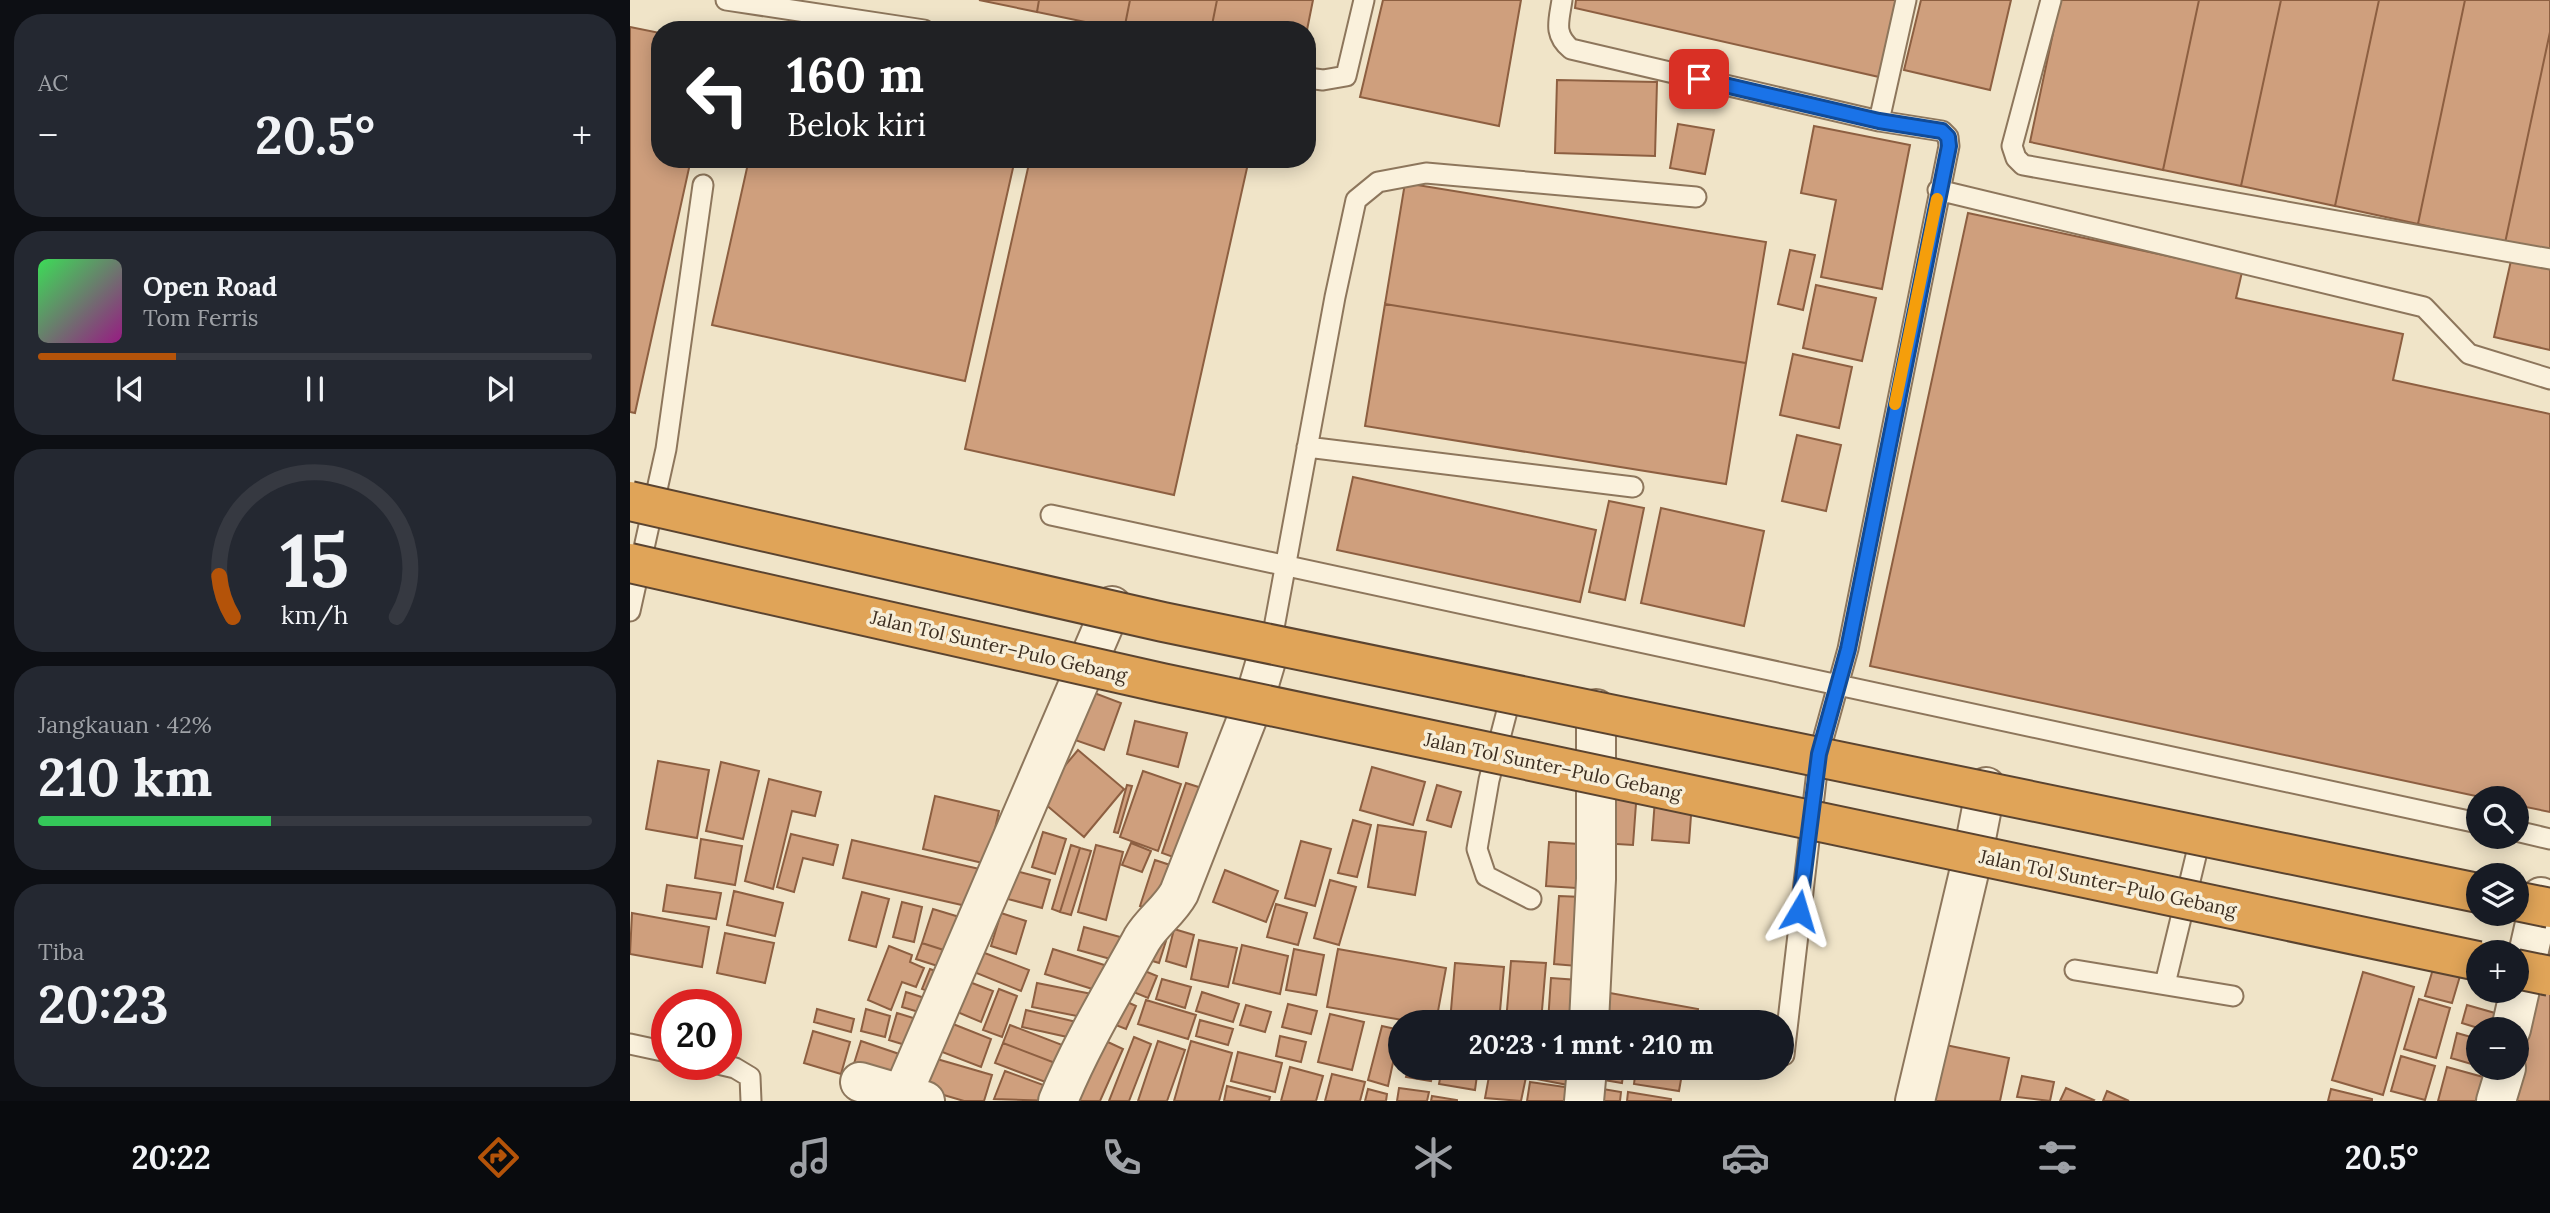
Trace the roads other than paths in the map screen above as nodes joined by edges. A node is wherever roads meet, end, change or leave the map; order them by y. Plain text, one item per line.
1 (726, 0) edge
2 (1364, 0) edge
3 (1562, 0) edge
4 (1906, 0) edge
5 (2051, 0) edge
6 (865, 21) edge
7 (1316, 79) edge
8 (1879, 121) junction
9 (703, 185) dead end
10 (1938, 190) junction
11 (1696, 197) dead end
12 (2550, 259) edge
13 (2550, 379) edge
14 (1307, 447) junction
15 (1633, 487) dead end
16 (630, 501) edge
17 (1051, 515) dead end
18 (1286, 563) junction
19 (632, 579) edge
20 (1112, 606) dead end
21 (630, 611) edge
22 (1271, 644) joint
23 (1839, 685) junction
24 (1511, 692) dead end
25 (1596, 709) dead end
26 (1986, 787) dead end
27 (2466, 820) edge
28 (2202, 830) dead end
29 (2529, 834) edge
30 (2550, 839) edge
31 (2466, 892) edge
32 (1531, 899) dead end
33 (2536, 902) edge
34 (2466, 958) edge
35 (2075, 970) dead end
36 (2529, 972) edge
37 (2550, 976) edge
38 (2165, 984) junction
39 (2233, 996) dead end
40 (1590, 1010) edge
41 (1789, 1010) edge
42 (2513, 1017) edge
43 (630, 1044) edge
44 (651, 1049) edge
45 (742, 1071) edge
46 (1586, 1080) edge
47 (2502, 1080) edge
48 (860, 1082) dead end
49 (914, 1098) edge
50 (751, 1101) edge
51 (1058, 1101) edge
52 (1584, 1101) edge
53 (1915, 1101) edge
54 (2496, 1101) edge

1 - 6 lane
2 - 7 lane
3 - 8 lane
4 - 8 lane
5 - 12 lane
8 - 10 lane
9 - 19 lane
10 - 13 lane
10 - 23 lane
11 - 14 lane
14 - 15 lane
14 - 18 lane
16 - 31 highway, bridge
17 - 18 lane
18 - 22 lane
18 - 23 lane
19 - 21 lane
19 - 34 highway, Jalan Tol Sunter–Pulo Gebang, bridge
20 - 49 street
22 - 51 street
23 - 27 lane
23 - 41 lane
24 - 32 lane
25 - 40 street
26 - 53 street
28 - 38 lane
29 - 30 lane
33 - 42 street
35 - 38 lane
36 - 37 highway, bridge
38 - 39 lane
43 - 44 lane
45 - 50 lane
46 - 52 street
47 - 54 street
48 - 49 street

